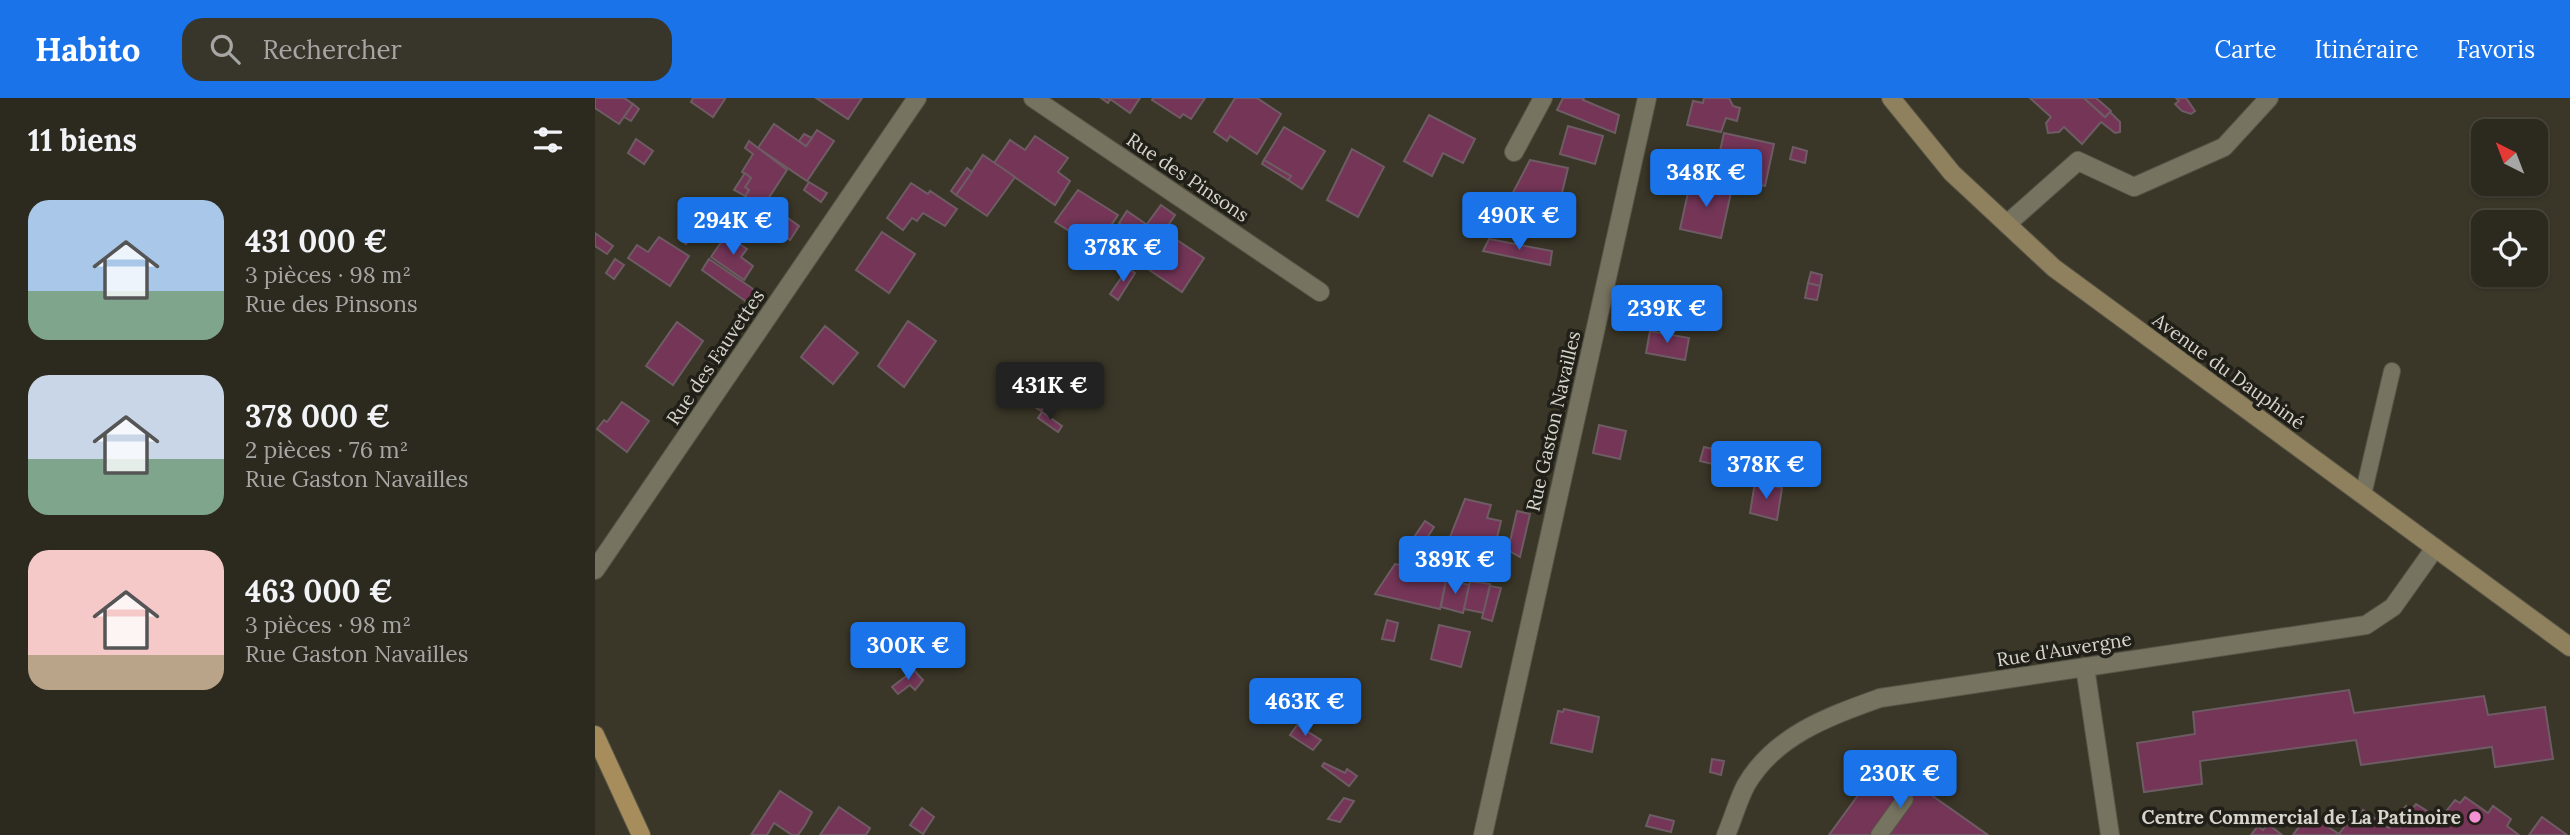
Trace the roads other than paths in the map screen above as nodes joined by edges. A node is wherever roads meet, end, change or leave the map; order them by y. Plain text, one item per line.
1 (917, 98) edge
2 (1033, 98) edge
3 (1543, 98) edge
4 (1647, 98) edge
5 (1891, 98) edge
6 (2269, 98) edge
7 (1514, 152) dead end
8 (2007, 224) junction
9 (1319, 292) dead end
10 (2392, 372) dead end
11 (2363, 495) junction
12 (2435, 548) junction
13 (595, 570) edge
14 (2570, 647) edge
15 (2085, 667) junction
16 (595, 735) edge
17 (1905, 799) dead end
18 (641, 835) edge
19 (1483, 835) edge
20 (1726, 835) edge
21 (1879, 835) edge
22 (2111, 835) edge

1 - 13 street, Rue des Fauvettes
2 - 9 street, Rue des Pinsons
3 - 7 street
4 - 19 street, Rue Gaston Navailles
5 - 8 street, Avenue du Dauphiné
6 - 8 street
8 - 11 street, Avenue du Dauphiné
10 - 11 lane
11 - 12 street, Avenue du Dauphiné
12 - 14 street, Avenue du Dauphiné
12 - 15 street, Rue d'Auvergne
15 - 20 street, Rue d'Auvergne
15 - 22 street
16 - 18 main road
17 - 21 lane

